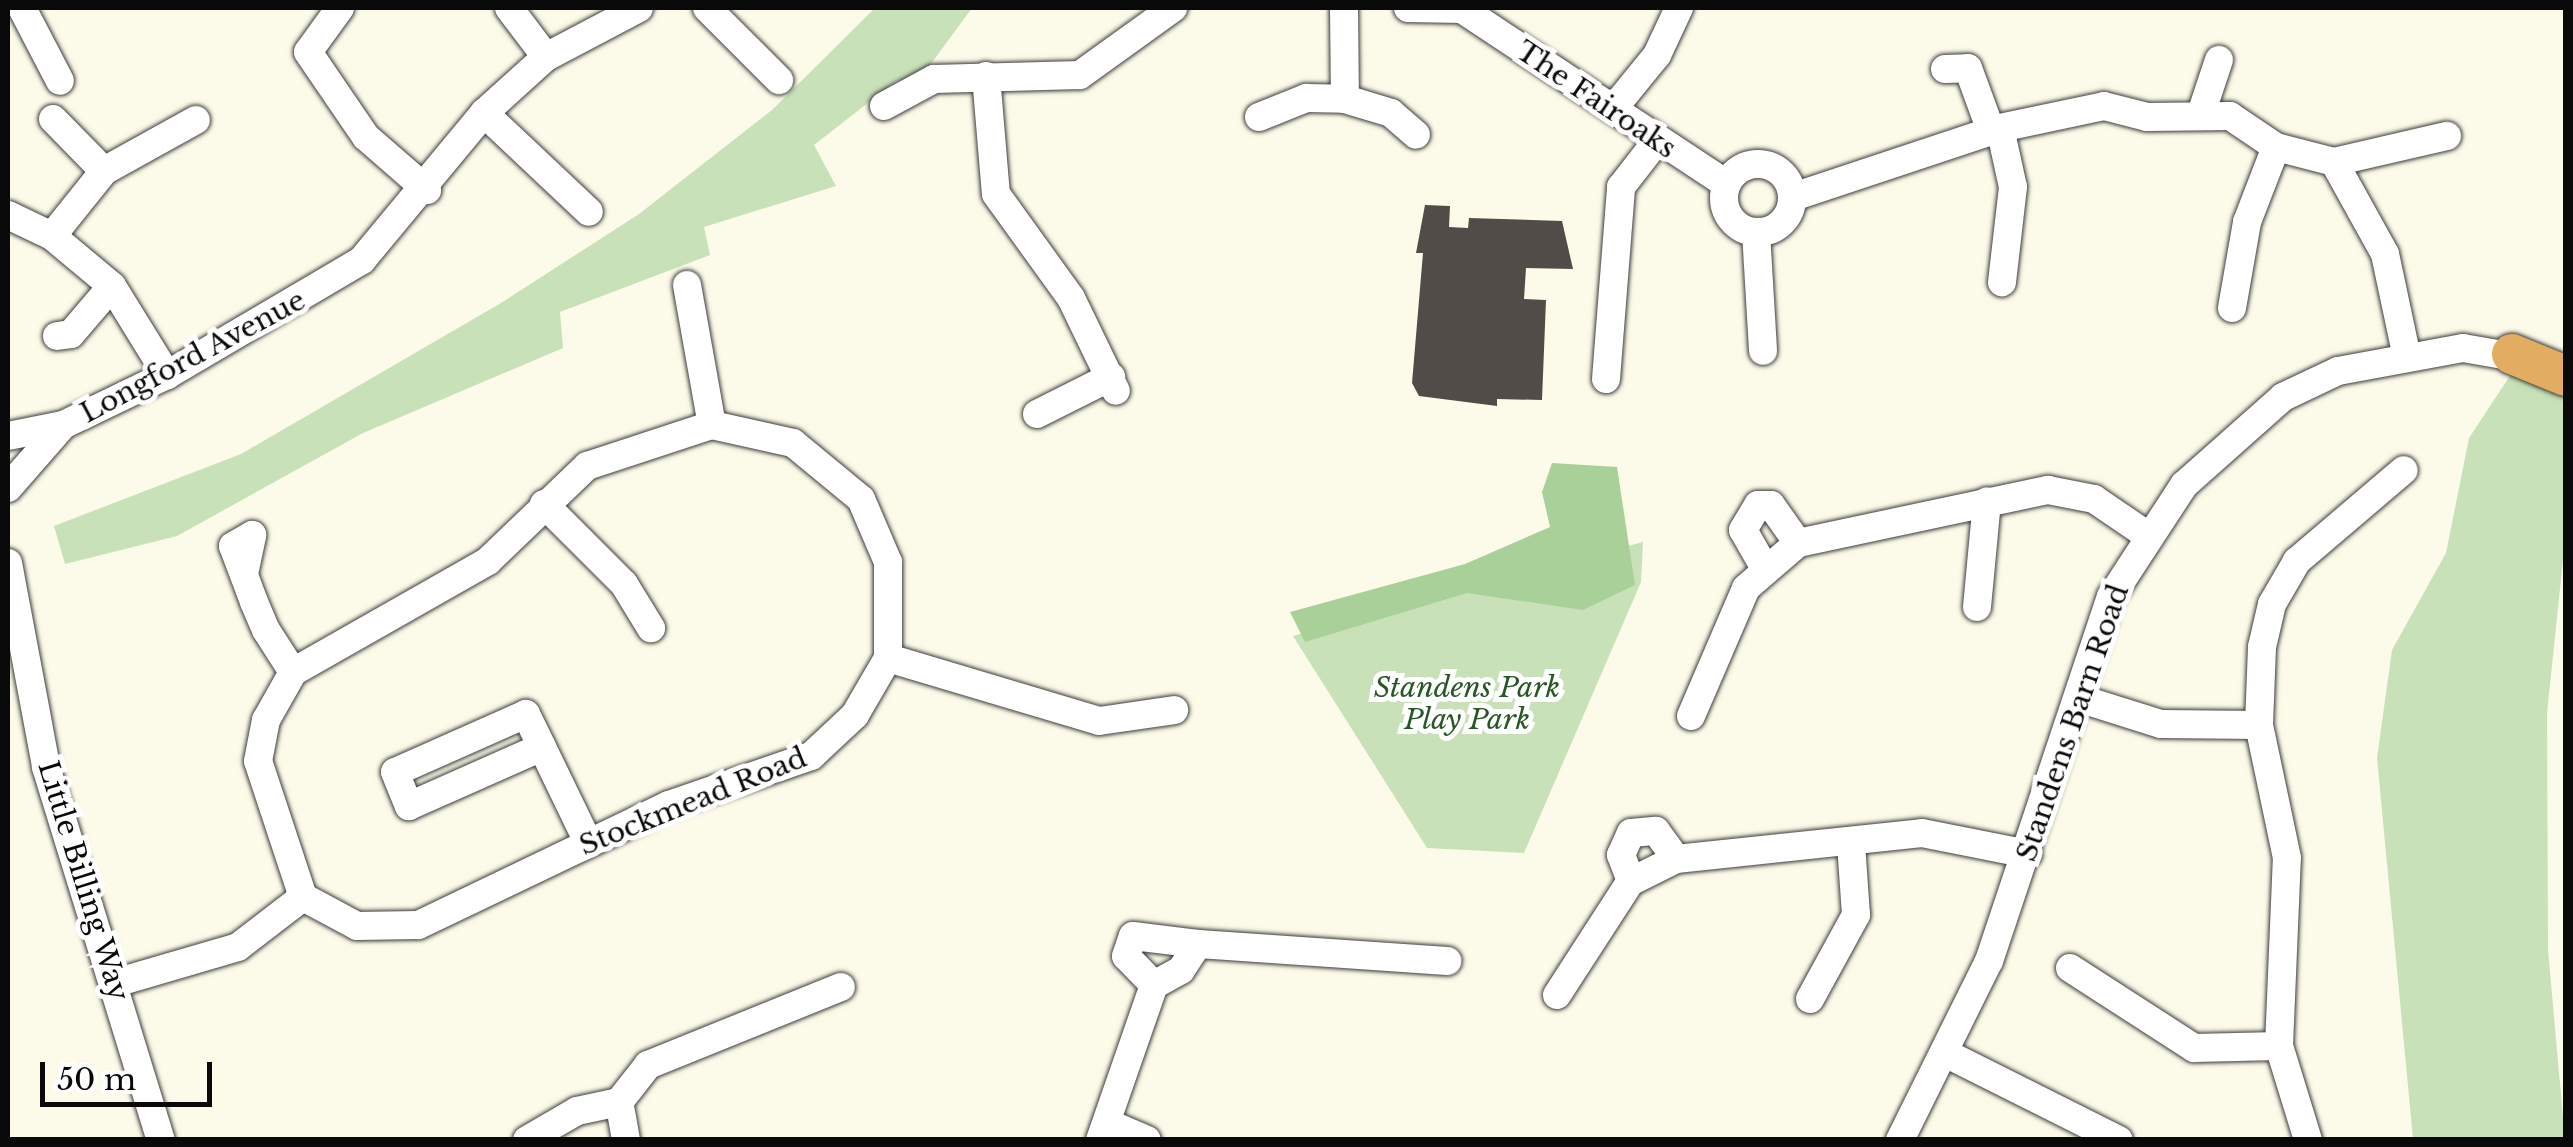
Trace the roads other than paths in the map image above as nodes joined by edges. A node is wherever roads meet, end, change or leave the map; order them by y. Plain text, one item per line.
1 (22, 8) edge
2 (340, 8) edge
3 (509, 8) edge
4 (639, 8) edge
5 (707, 8) edge
6 (1344, 8) edge
7 (1408, 8) edge
8 (1462, 8) edge
9 (1679, 8) edge
10 (1166, 9) edge
11 (546, 57) junction
12 (2220, 60) dead end
13 (1945, 69) dead end
14 (986, 76) junction
15 (779, 80) dead end
16 (60, 81) dead end
17 (1345, 98) junction
18 (884, 106) dead end
19 (1613, 109) junction
20 (484, 113) junction
21 (2201, 114) junction
22 (1259, 117) dead end
23 (53, 120) dead end
24 (196, 120) dead end
25 (1996, 130) junction
26 (1416, 136) dead end
27 (2447, 136) dead end
28 (1656, 142) junction
29 (2276, 147) junction
30 (2334, 162) junction
31 (104, 171) junction
32 (1726, 184) junction
33 (427, 190) junction
34 (1793, 196) junction
35 (589, 212) dead end
36 (8, 215) edge
37 (1756, 232) junction
38 (52, 236) junction
39 (2002, 282) dead end
40 (687, 285) dead end
41 (112, 286) junction
42 (2232, 308) dead end
43 (57, 336) dead end
44 (2566, 350) edge
45 (1763, 352) dead end
46 (2406, 353) junction
47 (2512, 354) junction
48 (168, 375) junction
49 (2566, 375) edge
50 (1606, 378) dead end
51 (1037, 414) dead end
52 (64, 425) junction
53 (712, 425) junction
54 (8, 436) edge
55 (2404, 470) dead end
56 (8, 488) edge
57 (1987, 501) junction
58 (544, 504) junction
59 (2147, 535) junction
60 (1798, 543) junction
61 (8, 563) edge
62 (1764, 564) junction
63 (244, 574) dead end
64 (1977, 607) dead end
65 (651, 628) dead end
66 (8, 650) edge
67 (888, 658) junction
68 (292, 672) junction
69 (24, 680) junction
70 (2078, 698) junction
71 (1174, 710) dead end
72 (1691, 716) dead end
73 (2259, 726) junction
74 (542, 747) junction
75 (588, 842) junction
76 (1851, 843) junction
77 (2028, 854) junction
78 (1676, 859) junction
79 (1632, 881) junction
80 (302, 898) junction
81 (1198, 944) junction
82 (1446, 961) dead end
83 (2070, 968) dead end
84 (115, 983) junction
85 (1154, 985) junction
86 (841, 987) dead end
87 (1557, 995) dead end
88 (1810, 1000) dead end
89 (2279, 1046) junction
90 (1947, 1054) junction
91 (619, 1102) junction
92 (2073, 1128) edge
93 (1105, 1132) edge
94 (161, 1140) edge
95 (527, 1140) edge
96 (626, 1140) edge
97 (1147, 1140) edge
98 (1900, 1140) edge
99 (2119, 1140) edge
100 (2308, 1140) edge

1 - 16 street
2 - 33 street
3 - 11 street
4 - 11 street, Longford Avenue
5 - 15 street
6 - 17 street
7 - 8 street, The Fairoaks
8 - 19 street, The Fairoaks
9 - 19 street
10 - 14 street
11 - 20 street, Longford Avenue
12 - 21 street
13 - 25 street
14 - 18 street
14 - 51 street
17 - 22 street
17 - 26 street
19 - 28 street, The Fairoaks
20 - 33 street, Longford Avenue
20 - 35 street
21 - 25 street
21 - 29 street
23 - 31 street
24 - 31 street
25 - 34 street
25 - 39 street
27 - 30 street
28 - 32 street, The Fairoaks
28 - 50 street
29 - 30 street
29 - 42 street
30 - 46 street
31 - 38 street
32 - 34 street
32 - 37 street
33 - 48 street, Longford Avenue
34 - 37 street
36 - 38 street
37 - 45 street
38 - 41 street
40 - 53 street
41 - 43 street
41 - 48 street
44 - 47 highway
46 - 47 street, Standens Barn Road
46 - 59 street, Standens Barn Road
47 - 49 highway
48 - 52 street, Longford Avenue
52 - 54 street, Longford Avenue
52 - 56 street, Longford Avenue
53 - 58 street, Stockmead Road
53 - 67 street, Stockmead Road
55 - 73 street
57 - 59 street
57 - 60 street
57 - 64 street
58 - 65 street
58 - 68 street, Stockmead Road
59 - 70 street, Standens Barn Road
60 - 62 street
60 - 62 street
61 - 69 street, Little Billing Way
62 - 72 street
63 - 68 street
66 - 69 street, Little Billing Way
67 - 71 street
67 - 75 street, Stockmead Road
68 - 80 street
69 - 84 street, Little Billing Way
70 - 73 street
70 - 77 street, Standens Barn Road
73 - 89 street
74 - 74 street
74 - 75 street
75 - 80 street, Stockmead Road
76 - 77 street
76 - 78 street
76 - 88 street
77 - 90 street, Standens Barn Road
78 - 79 street
78 - 79 street
79 - 87 street
80 - 84 street
81 - 82 street
81 - 85 street
81 - 85 street
83 - 89 street
84 - 94 street, Little Billing Way
85 - 93 street
86 - 91 street
89 - 100 street
90 - 92 street
90 - 98 street, Standens Barn Road
91 - 95 street
91 - 96 street
92 - 99 street
93 - 97 street

